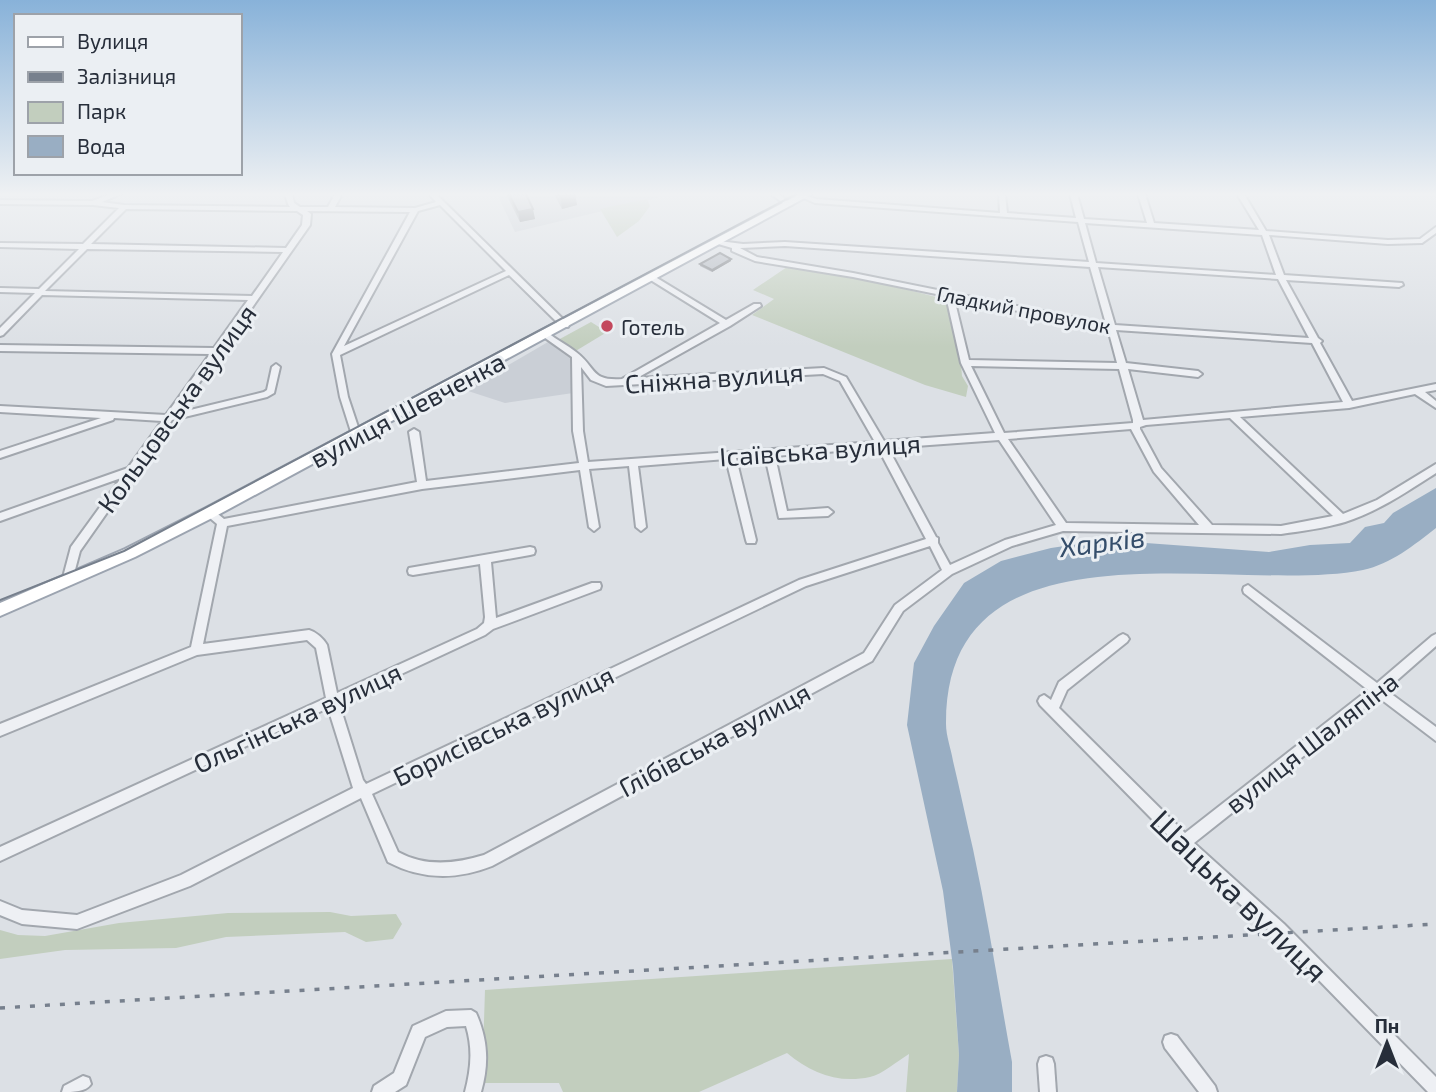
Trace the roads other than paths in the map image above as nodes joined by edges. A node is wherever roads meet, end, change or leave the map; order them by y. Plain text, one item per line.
1 (0, 245) edge
2 (292, 245) edge
3 (395, 245) edge
4 (484, 245) edge
5 (715, 245) edge
6 (724, 245) edge
7 (753, 245) edge
8 (799, 245) edge
9 (1086, 245) edge
10 (1268, 245) edge
11 (85, 246) junction
12 (735, 249) junction
13 (289, 250) junction
14 (1092, 265) junction
15 (512, 271) junction
16 (652, 277) junction
17 (1282, 277) junction
18 (1399, 285) dead end
19 (0, 290) edge
20 (40, 292) junction
21 (950, 297) junction
22 (255, 298) junction
23 (757, 306) dead end
24 (727, 324) junction
25 (565, 325) junction
26 (1109, 327) junction
27 (346, 330) junction
28 (0, 333) edge
29 (545, 335) junction
30 (365, 339) junction
31 (1318, 341) junction
32 (0, 348) edge
33 (216, 351) junction
34 (336, 354) junction
35 (576, 356) junction
36 (965, 363) junction
37 (276, 368) dead end
38 (1123, 368) junction
39 (1198, 374) dead end
40 (594, 378) junction
41 (639, 378) junction
42 (578, 385) junction
43 (1436, 387) edge
44 (1419, 392) junction
45 (1349, 405) junction
46 (1436, 405) edge
47 (0, 409) edge
48 (83, 414) junction
49 (116, 416) junction
50 (1234, 417) junction
51 (168, 418) junction
52 (1137, 425) junction
53 (77, 430) junction
54 (414, 432) dead end
55 (356, 436) junction
56 (1001, 436) junction
57 (881, 444) junction
58 (769, 452) junction
59 (0, 455) edge
60 (730, 455) junction
61 (633, 463) junction
62 (583, 466) junction
63 (1436, 468) edge
64 (129, 471) junction
65 (422, 485) junction
66 (828, 512) dead end
67 (209, 513) junction
68 (0, 517) edge
69 (1342, 519) junction
70 (222, 523) junction
71 (594, 527) dead end
72 (641, 527) dead end
73 (1063, 527) junction
74 (1208, 528) junction
75 (751, 540) dead end
76 (934, 541) junction
77 (530, 551) dead end
78 (485, 559) junction
79 (413, 571) dead end
80 (948, 571) junction
81 (67, 581) junction
82 (596, 586) dead end
83 (1248, 590) dead end
84 (0, 610) edge
85 (489, 626) junction
86 (1124, 639) dead end
87 (1436, 639) edge
88 (196, 650) junction
89 (1379, 691) junction
90 (332, 700) junction
91 (0, 730) edge
92 (1436, 735) edge
93 (364, 791) junction
94 (1184, 842) junction
95 (0, 853) edge
96 (0, 908) edge
97 (1171, 1042) dead end
98 (1046, 1064) dead end
99 (1436, 1089) edge
100 (380, 1092) edge
101 (473, 1092) edge
102 (1048, 1092) edge
103 (1209, 1092) edge

1 - 11 street
2 - 13 street, Кольцовська вулиця
3 - 27 street
4 - 15 street
5 - 16 main road, вулиця Шевченка
6 - 12 street, Гладкий провулок
7 - 12 street
8 - 14 street
9 - 14 street
10 - 17 street
11 - 13 street
11 - 20 street
12 - 21 street, Гладкий провулок
13 - 22 street, Кольцовська вулиця
14 - 17 street
14 - 26 street
15 - 25 street
15 - 30 street
16 - 24 street
16 - 25 main road, вулиця Шевченка
17 - 18 street
17 - 31 street
19 - 20 street
20 - 22 street
20 - 28 street
21 - 26 street, Гладкий провулок
21 - 36 street
22 - 33 street, Кольцовська вулиця
23 - 24 street
24 - 41 street
25 - 29 main road, вулиця Шевченка
26 - 31 street, Гладкий провулок
26 - 38 street
27 - 30 street
27 - 34 street
29 - 35 street, Сніжна вулиця
29 - 55 main road, вулиця Шевченка
30 - 34 street
31 - 45 street
32 - 33 street
33 - 51 street, Кольцовська вулиця
34 - 55 street
35 - 40 street, Сніжна вулиця
35 - 42 street
36 - 38 street
36 - 56 street
37 - 51 street
38 - 39 street
38 - 52 street
40 - 41 street, Сніжна вулиця
40 - 42 street, Сніжна вулиця
41 - 57 street, Сніжна вулиця
42 - 62 street
43 - 44 street, Ісаївська вулиця
44 - 45 street, Ісаївська вулиця
44 - 46 street
45 - 50 street, Ісаївська вулиця
47 - 48 street
48 - 49 street
48 - 53 street
49 - 51 street
49 - 53 street
50 - 52 street, Ісаївська вулиця
50 - 69 street
51 - 64 street, Кольцовська вулиця
52 - 56 street, Ісаївська вулиця
52 - 74 street
53 - 59 street
54 - 65 street
55 - 67 main road, вулиця Шевченка
56 - 57 street, Ісаївська вулиця
56 - 73 street
57 - 58 street, Ісаївська вулиця
57 - 76 street
58 - 60 street, Ісаївська вулиця
58 - 66 street
60 - 61 street, Ісаївська вулиця
60 - 75 street
61 - 62 street, Ісаївська вулиця
61 - 72 street
62 - 65 street, Ісаївська вулиця
62 - 71 street
63 - 69 street, Глібівська вулиця
64 - 68 street
64 - 81 street, Кольцовська вулиця
65 - 70 street, Ісаївська вулиця
67 - 70 street
67 - 81 main road, вулиця Шевченка
69 - 74 street, Глібівська вулиця
70 - 88 street
73 - 74 street, Глібівська вулиця
73 - 80 street, Глібівська вулиця
76 - 80 street
76 - 93 street, Борисівська вулиця
77 - 78 street
78 - 79 street
78 - 85 street
80 - 93 street, Глібівська вулиця
81 - 84 main road, вулиця Шевченка
82 - 85 street, Ольгінська вулиця
83 - 89 street
85 - 90 street, Ольгінська вулиця
86 - 94 street, Шацька вулиця
87 - 89 street, вулиця Шаляпіна
88 - 90 street
88 - 91 street
89 - 92 street
89 - 94 street, вулиця Шаляпіна
90 - 93 street
90 - 95 street, Ольгінська вулиця
93 - 96 street, Борисівська вулиця
94 - 99 street, Шацька вулиця
97 - 103 street
98 - 102 street
100 - 101 street

